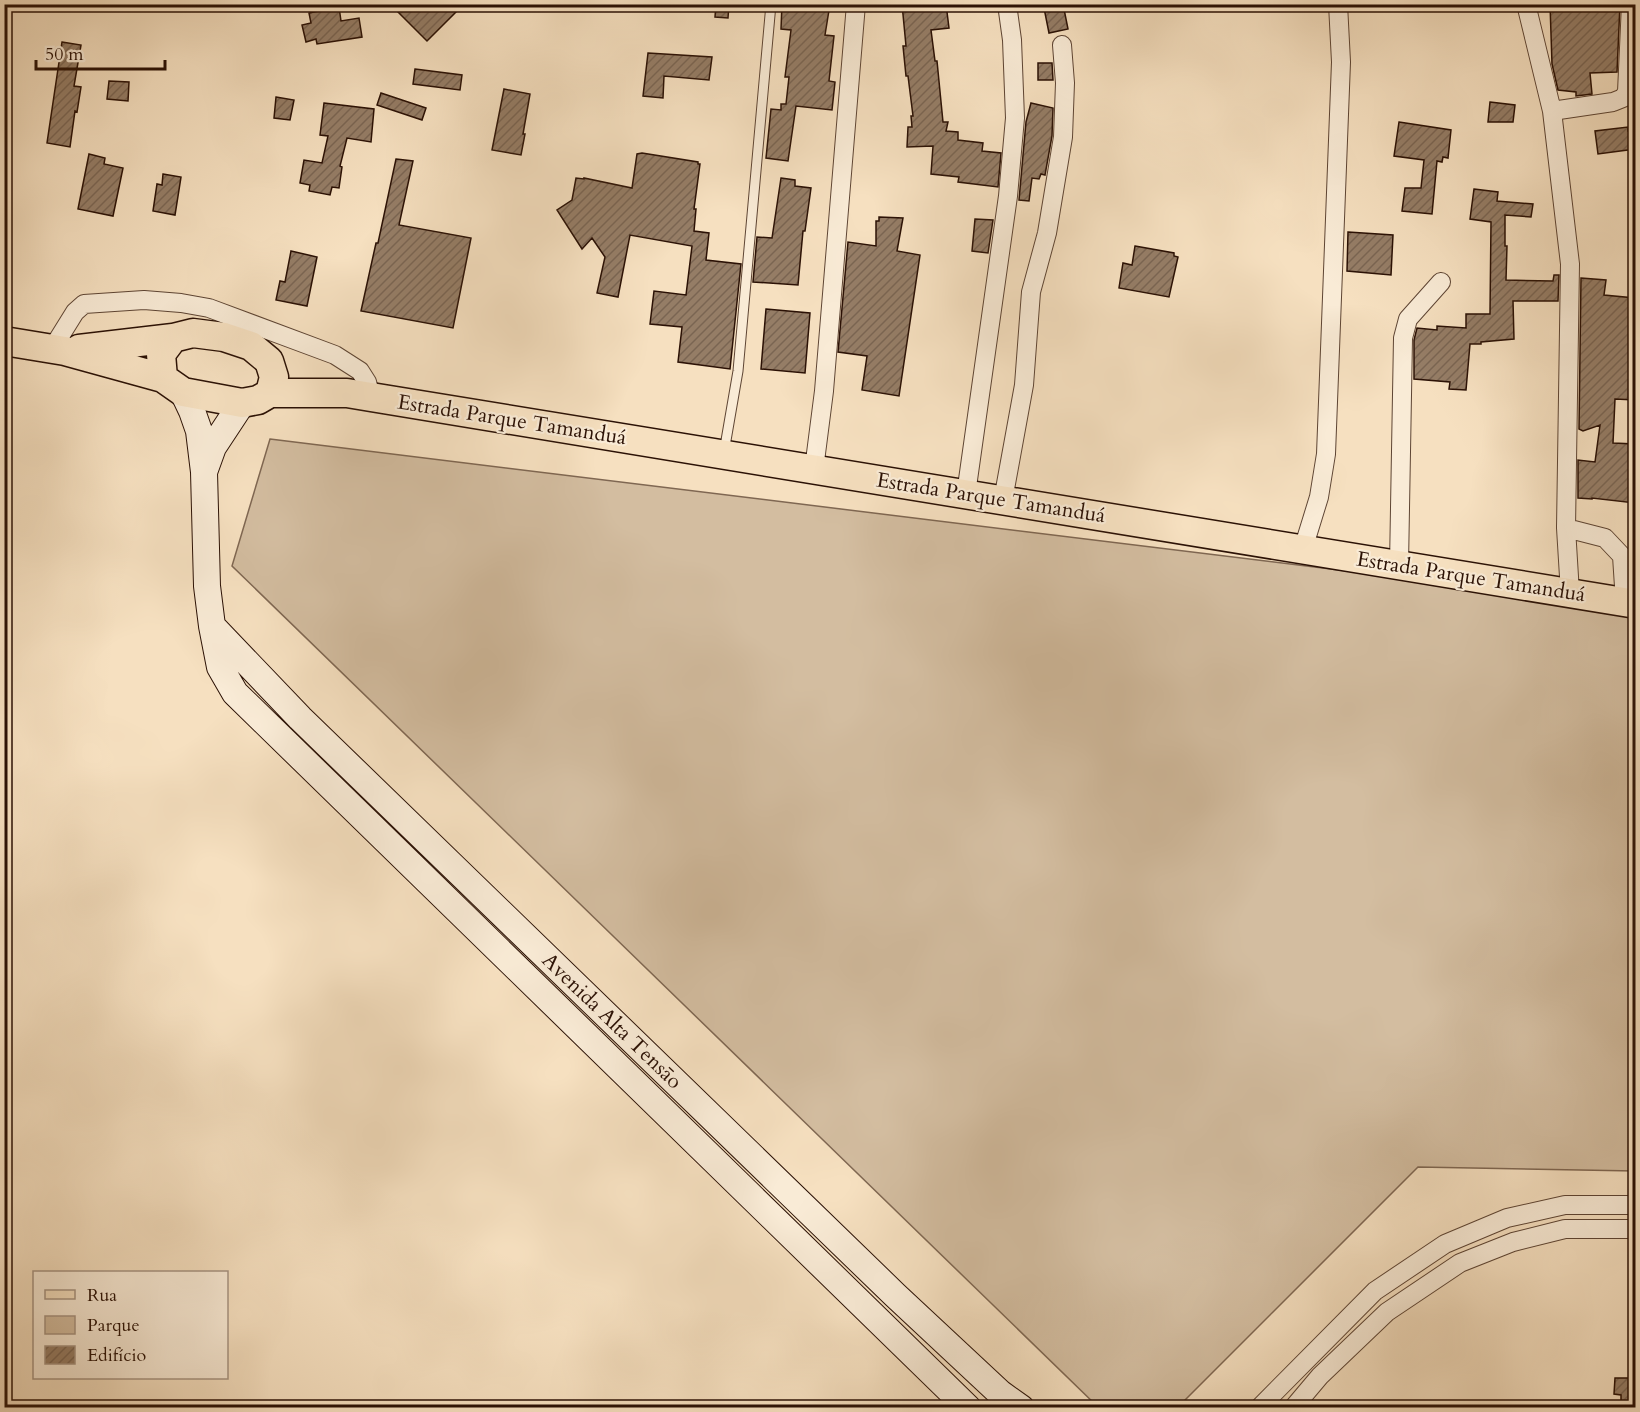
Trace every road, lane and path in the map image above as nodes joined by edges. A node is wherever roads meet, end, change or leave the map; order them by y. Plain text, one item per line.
1 (771, 4) edge
2 (856, 4) edge
3 (1007, 4) edge
4 (1338, 4) edge
5 (1526, 4) edge
6 (1631, 4) edge
7 (1062, 45) dead end
8 (1552, 111) junction
9 (1441, 282) dead end
10 (173, 338) junction
11 (4, 341) edge
12 (58, 350) junction
13 (269, 361) junction
14 (173, 385) junction
15 (270, 393) junction
16 (359, 395) junction
17 (242, 403) junction
18 (723, 454) junction
19 (814, 469) junction
20 (204, 472) junction
21 (966, 494) junction
22 (1003, 500) junction
23 (1566, 528) junction
24 (1303, 549) junction
25 (1399, 565) junction
26 (1569, 593) junction
27 (1630, 603) edge
28 (212, 626) junction
29 (1635, 1205) edge
30 (1635, 1229) edge
31 (968, 1407) edge
32 (1021, 1407) edge
33 (1259, 1407) edge
34 (1293, 1407) edge

1 - 18 lane
2 - 19 street
3 - 21 street
4 - 24 street
5 - 8 street
6 - 8 street
7 - 22 street
8 - 23 street
9 - 25 street
10 - 12 main road
10 - 13 main road, Estrada Parque Tamanduá
10 - 14 main road
11 - 12 main road
12 - 14 main road
12 - 16 street
13 - 15 main road
13 - 16 main road, Estrada Parque Tamanduá
14 - 17 main road
14 - 20 street, Avenida Alta Tensāo
15 - 16 main road, Estrada Parque Tamanduá
15 - 17 main road, Estrada Parque Tamanduá
16 - 18 main road, Estrada Parque Tamanduá
17 - 20 street, Avenida Alta Tensāo
18 - 19 main road, Estrada Parque Tamanduá
19 - 21 main road, Estrada Parque Tamanduá
20 - 28 street, Avenida Alta Tensāo
21 - 22 main road, Estrada Parque Tamanduá
22 - 24 main road, Estrada Parque Tamanduá
23 - 26 street
23 - 27 street
24 - 25 main road, Estrada Parque Tamanduá
25 - 26 main road, Estrada Parque Tamanduá
26 - 27 main road, Estrada Parque Tamanduá
28 - 31 street, Avenida Alta Tensāo
28 - 32 street, Avenida Alta Tensāo
29 - 33 street
30 - 34 street

